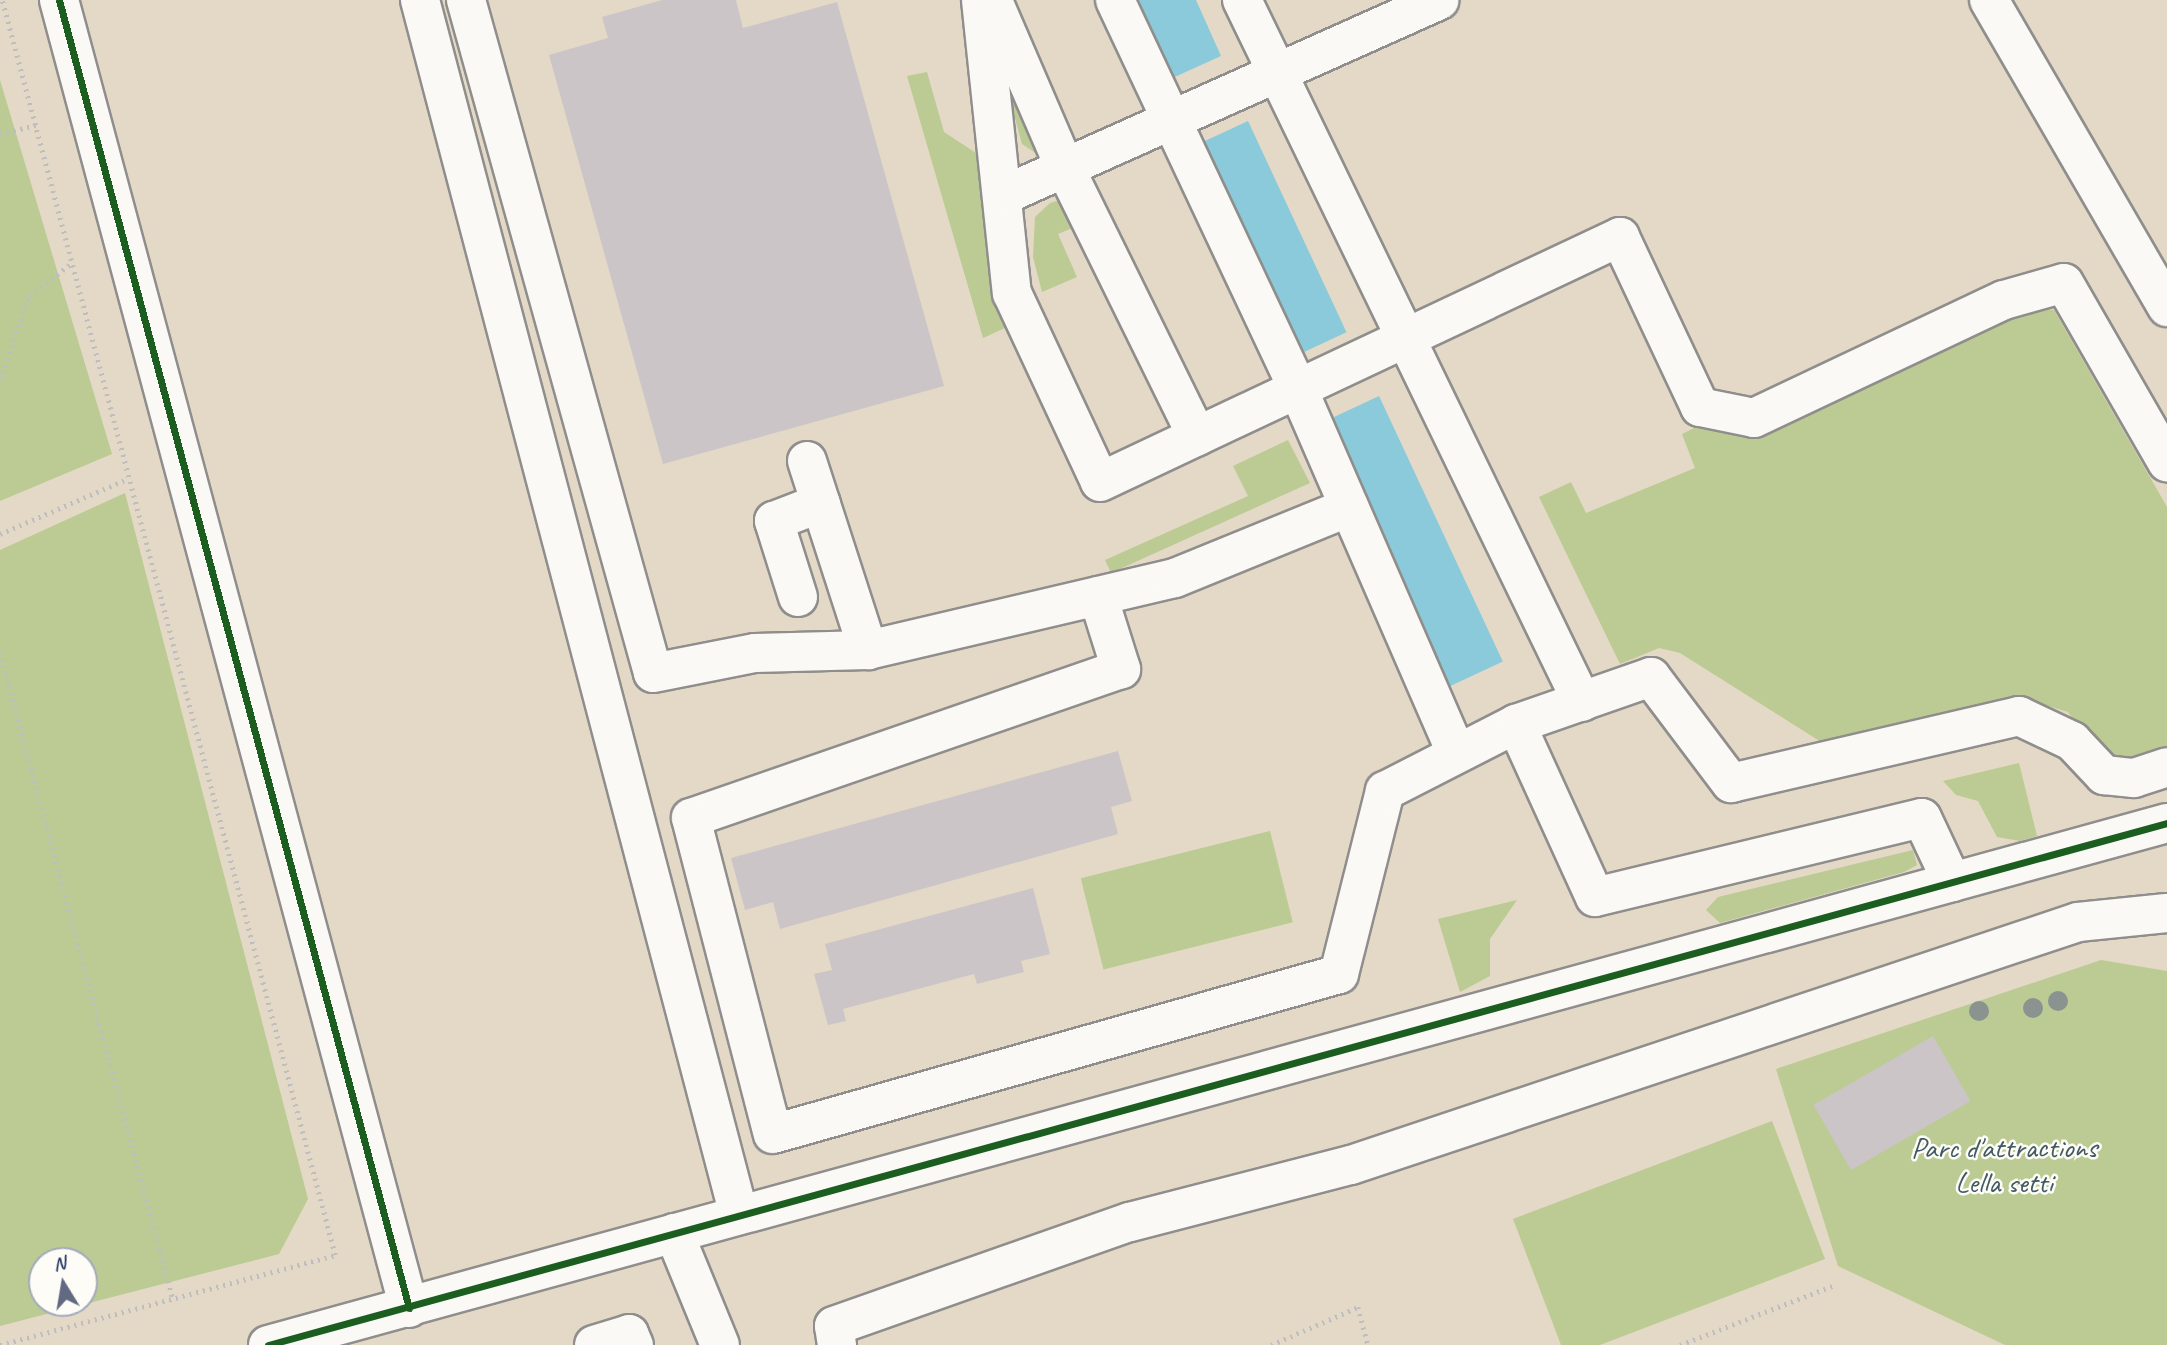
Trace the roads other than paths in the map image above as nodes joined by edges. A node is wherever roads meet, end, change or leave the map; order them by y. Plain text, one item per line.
1 (59, 0) edge
2 (420, 0) edge
3 (466, 0) edge
4 (981, 0) edge
5 (993, 0) edge
6 (1115, 0) edge
7 (1242, 0) edge
8 (1438, 0) edge
9 (1989, 0) edge
10 (1277, 75) junction
11 (1171, 118) junction
12 (1065, 168) junction
13 (1004, 195) junction
14 (2167, 307) edge
15 (1410, 336) junction
16 (1298, 389) junction
17 (1197, 436) junction
18 (807, 461) dead end
19 (2167, 462) edge
20 (821, 503) junction
21 (1349, 507) junction
22 (1098, 596) junction
23 (798, 597) dead end
24 (868, 650) junction
25 (1582, 702) junction
26 (1516, 724) junction
27 (1456, 753) junction
28 (2167, 767) edge
29 (2167, 823) edge
30 (1952, 882) junction
31 (2167, 913) edge
32 (739, 1215) junction
33 (674, 1233) junction
34 (408, 1308) junction
35 (268, 1345) edge
36 (594, 1345) edge
37 (634, 1345) edge
38 (720, 1345) edge
39 (837, 1345) edge

1 - 34 street
2 - 32 street
3 - 24 street
4 - 13 street
5 - 12 street
6 - 11 street
7 - 10 street
8 - 10 street
9 - 14 street
10 - 11 street
10 - 15 street
11 - 12 street
11 - 16 street
12 - 13 street
12 - 17 street
13 - 17 street
15 - 16 street
15 - 19 street
15 - 25 street
16 - 17 street
16 - 21 street
18 - 20 street
20 - 23 street
20 - 24 street
21 - 22 street
21 - 27 street
22 - 24 street
22 - 27 street
25 - 26 street
25 - 28 street
26 - 27 street
26 - 30 street
29 - 30 street
30 - 32 street
31 - 39 street
32 - 33 street
33 - 34 street
33 - 38 street
34 - 35 street
36 - 37 street

